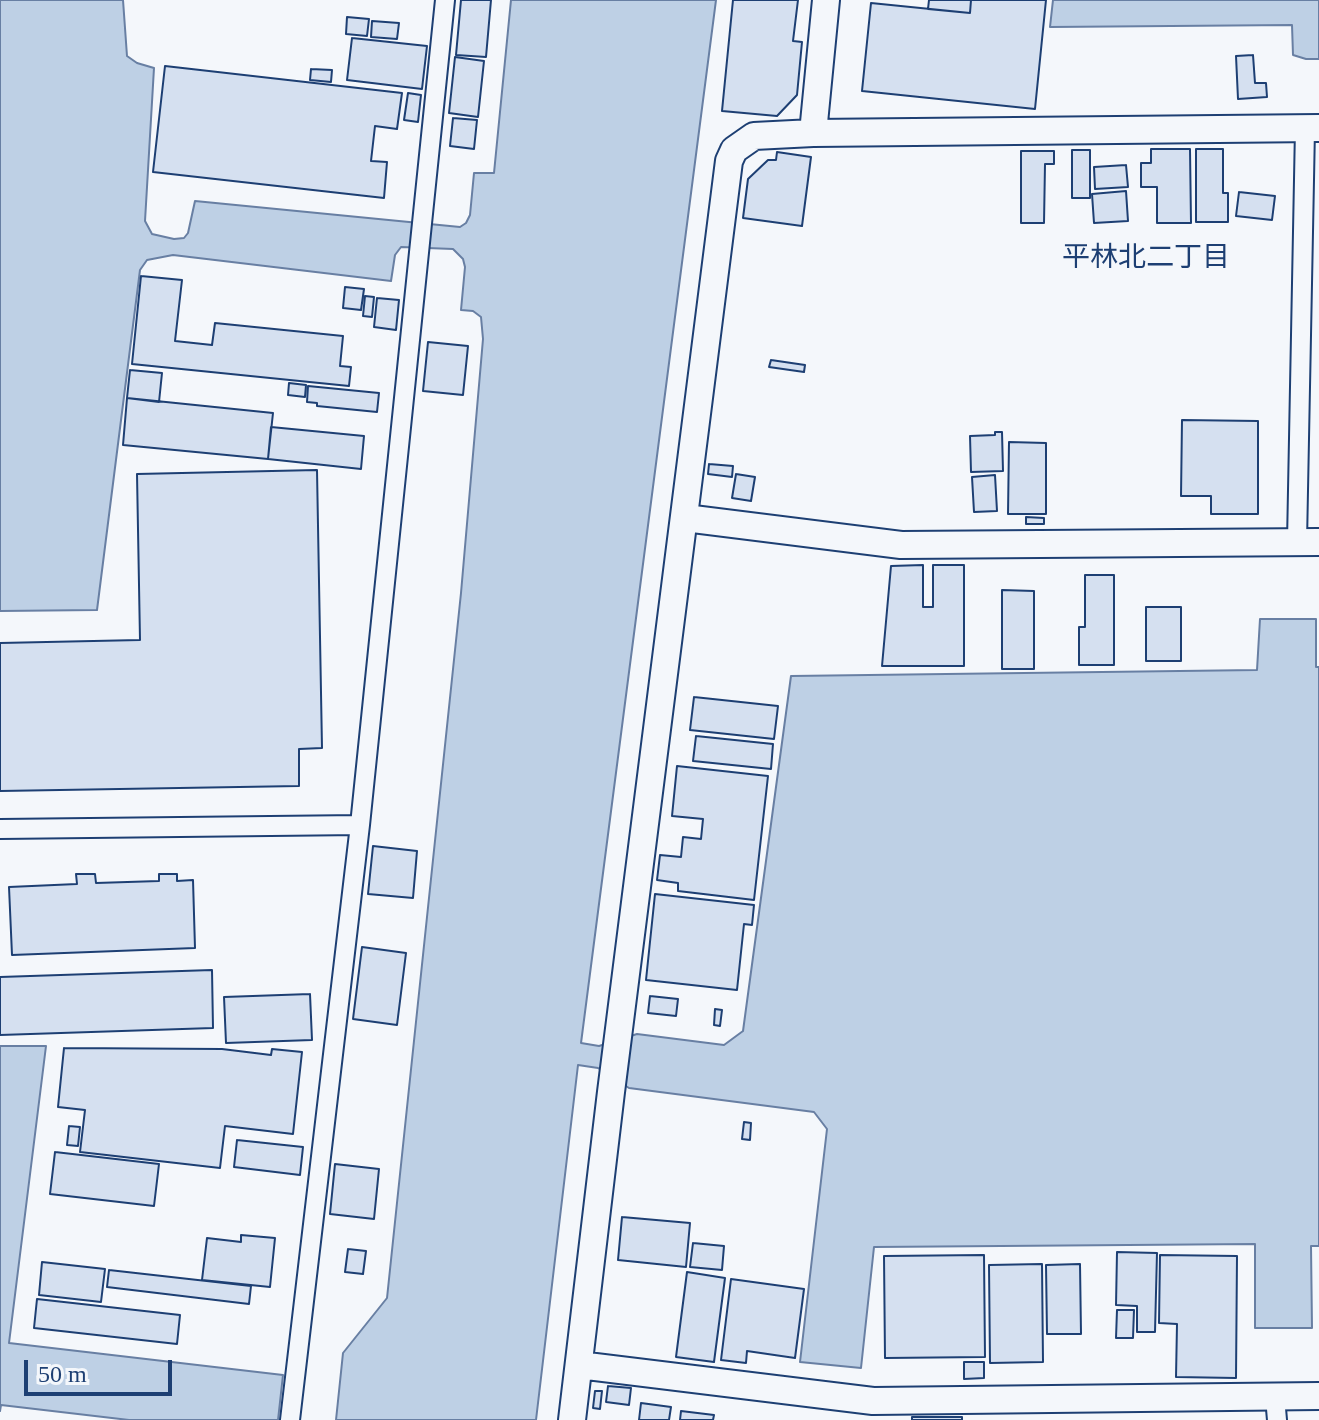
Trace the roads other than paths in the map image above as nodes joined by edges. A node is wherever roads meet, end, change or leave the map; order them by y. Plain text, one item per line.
1 (445, 0) edge
2 (826, 0) edge
3 (1312, 128) edge
4 (813, 133) junction
5 (685, 518) junction
6 (1308, 542) edge
7 (360, 825) junction
8 (0, 829) edge
9 (579, 1365) junction
10 (1319, 1396) edge
11 (1276, 1408) edge
12 (290, 1420) edge
13 (572, 1420) edge

1 - 7 street
2 - 4 street
3 - 4 street
3 - 6 street
4 - 5 street
5 - 6 street
5 - 9 street
7 - 8 street
7 - 12 street
9 - 11 street
9 - 13 street
10 - 11 street

